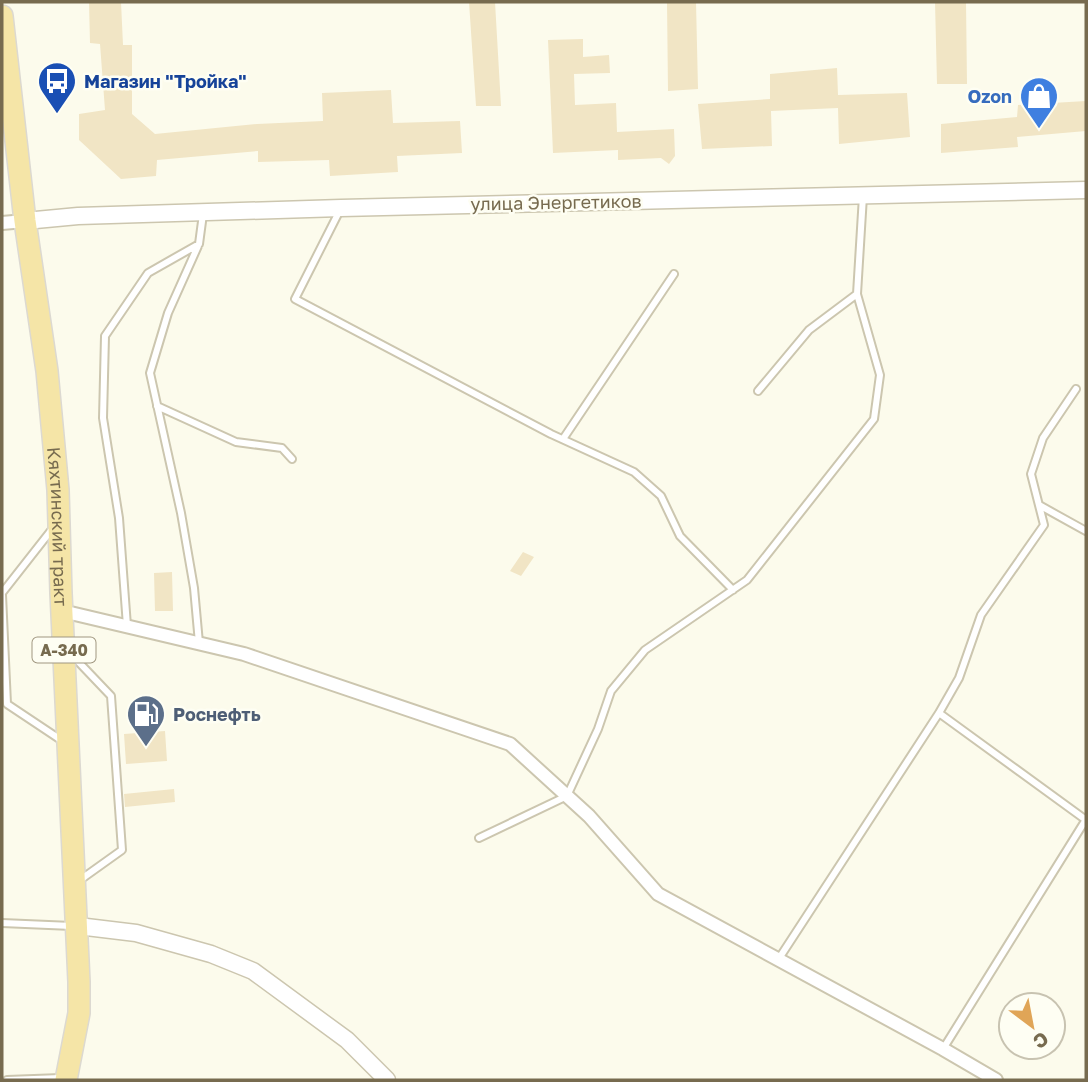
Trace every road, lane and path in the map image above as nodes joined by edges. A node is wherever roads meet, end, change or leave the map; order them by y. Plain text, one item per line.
1 (2, 16) edge
2 (1086, 190) edge
3 (863, 194) junction
4 (341, 208) junction
5 (203, 212) junction
6 (25, 221) junction
7 (2, 223) edge
8 (199, 244) junction
9 (674, 274) dead end
10 (857, 294) junction
11 (1076, 389) dead end
12 (758, 391) dead end
13 (157, 405) junction
14 (563, 439) junction
15 (292, 459) dead end
16 (1039, 505) junction
17 (59, 521) junction
18 (1086, 531) edge
19 (6, 584) edge
20 (733, 590) junction
21 (2, 594) edge
22 (62, 611) junction
23 (127, 626) junction
24 (199, 643) junction
25 (63, 645) junction
26 (939, 713) junction
27 (68, 745) junction
28 (567, 796) junction
29 (1086, 820) edge
30 (479, 838) dead end
31 (75, 883) junction
32 (2, 923) edge
33 (78, 926) junction
34 (778, 960) junction
35 (943, 1049) junction
36 (66, 1079) edge
37 (8, 1080) edge
38 (387, 1080) edge
39 (996, 1080) edge

1 - 6 highway, Кяхтинский тракт / А-340
2 - 3 street, улица Энергетиков
3 - 4 street, улица Энергетиков
3 - 10 lane
4 - 5 street, улица Энергетиков
4 - 14 lane
5 - 6 street, улица Энергетиков
5 - 8 lane
6 - 7 street
6 - 17 highway, Кяхтинский тракт / А-340
8 - 13 lane
8 - 23 lane
9 - 14 lane
10 - 12 lane
10 - 20 lane
11 - 16 lane
13 - 15 lane
13 - 24 lane
14 - 20 lane
16 - 18 lane
16 - 26 lane
17 - 19 lane
17 - 22 highway, Кяхтинский тракт / А-340
19 - 21 lane
20 - 28 lane
21 - 27 lane
22 - 23 street
22 - 25 highway, Кяхтинский тракт / А-340
23 - 24 street
24 - 28 street
25 - 27 highway, Кяхтинский тракт / А-340
25 - 31 lane
26 - 29 lane
26 - 34 lane
27 - 31 highway, Кяхтинский тракт / А-340
28 - 30 lane
28 - 34 street
29 - 35 lane
31 - 33 highway, Кяхтинский тракт / А-340
32 - 33 lane
33 - 36 highway, Кяхтинский тракт / А-340
33 - 38 street
34 - 35 street
35 - 39 street
36 - 37 lane

